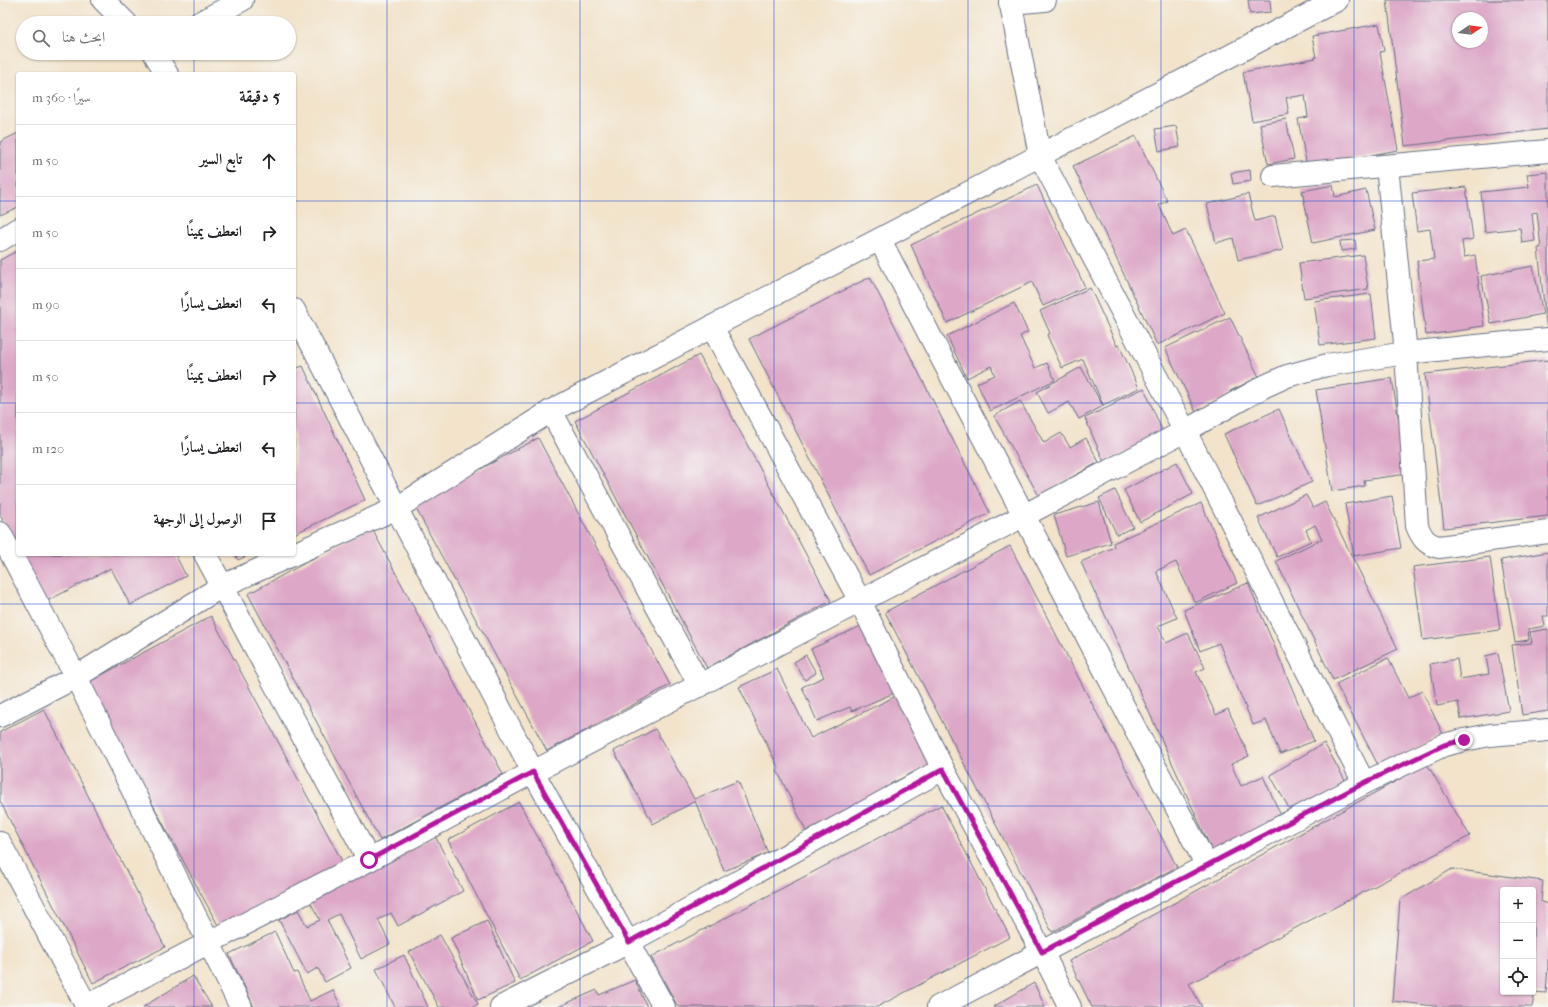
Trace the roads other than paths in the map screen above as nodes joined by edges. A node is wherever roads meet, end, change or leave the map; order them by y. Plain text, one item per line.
1 (103, 0) edge
2 (242, 0) edge
3 (1045, 0) edge
4 (1337, 0) edge
5 (1010, 2) edge
6 (119, 16) edge
7 (212, 16) edge
8 (158, 60) edge
9 (166, 72) edge
10 (1548, 151) edge
11 (1040, 156) junction
12 (1387, 166) junction
13 (1273, 176) dead end
14 (16, 230) edge
15 (0, 240) edge
16 (880, 240) junction
17 (296, 314) edge
18 (712, 327) junction
19 (1548, 339) edge
20 (1406, 353) junction
21 (551, 411) junction
22 (1185, 431) junction
23 (397, 508) junction
24 (1025, 515) junction
25 (1548, 532) edge
26 (0, 533) edge
27 (296, 553) edge
28 (206, 556) edge
29 (290, 556) edge
30 (222, 586) junction
31 (860, 601) junction
32 (76, 677) junction
33 (700, 686) junction
34 (0, 716) edge
35 (1548, 730) edge
36 (943, 769) junction
37 (533, 772) junction
38 (1364, 783) junction
39 (0, 843) edge
40 (369, 860) junction
41 (1207, 866) junction
42 (208, 942) junction
43 (629, 942) junction
44 (1042, 952) junction
45 (87, 1006) edge
46 (241, 1007) edge
47 (501, 1007) edge
48 (664, 1007) edge
49 (938, 1007) edge
50 (1070, 1007) edge

1 - 6 street
2 - 7 street
3 - 5 street
4 - 11 street
5 - 11 street
8 - 9 street
10 - 12 street
11 - 16 street
11 - 22 street
12 - 13 street
12 - 20 street
14 - 15 street
16 - 18 street
16 - 24 street
17 - 23 street
18 - 21 street
18 - 31 street
19 - 20 street
20 - 22 street
20 - 25 street
21 - 23 street
21 - 33 street
22 - 24 street
22 - 38 street
23 - 27 street
23 - 37 street
24 - 31 street
24 - 41 street
26 - 32 street
28 - 30 street
29 - 30 street
30 - 32 street
30 - 40 street
31 - 33 street
31 - 36 street
32 - 34 street
32 - 42 street
33 - 37 street
35 - 38 street
36 - 43 street
36 - 44 street
37 - 40 street
37 - 43 street
38 - 41 street
39 - 45 street
40 - 42 street
41 - 44 street
42 - 45 street
42 - 46 street
43 - 47 street
43 - 48 street
44 - 49 street
44 - 50 street

